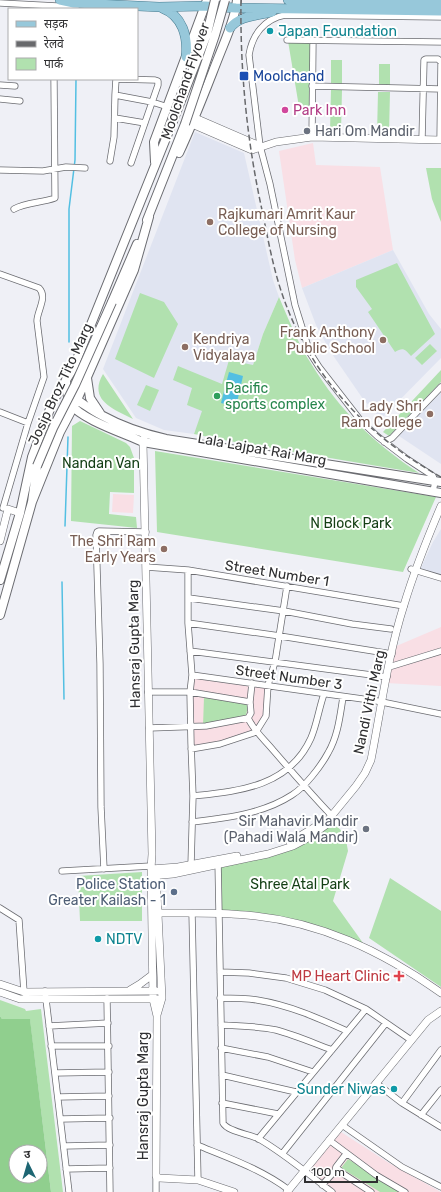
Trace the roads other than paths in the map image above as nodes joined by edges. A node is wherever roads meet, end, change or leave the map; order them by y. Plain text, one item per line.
1 (215, 0) edge
2 (225, 0) edge
3 (441, 2) edge
4 (0, 3) edge
5 (206, 3) edge
6 (237, 4) edge
7 (287, 4) edge
8 (56, 5) edge
9 (159, 7) junction
10 (441, 10) edge
11 (441, 17) edge
12 (230, 28) junction
13 (287, 40) dead end
14 (313, 41) junction
15 (441, 42) edge
16 (187, 54) junction
17 (216, 63) junction
18 (54, 80) edge
19 (116, 80) edge
20 (138, 80) edge
21 (0, 85) edge
22 (15, 86) dead end
23 (312, 86) junction
24 (423, 88) junction
25 (441, 89) edge
26 (115, 95) junction
27 (0, 99) edge
28 (20, 100) dead end
29 (152, 102) junction
30 (168, 107) junction
31 (115, 118) junction
32 (194, 121) junction
33 (145, 123) junction
34 (312, 138) junction
35 (422, 139) junction
36 (441, 140) edge
37 (260, 146) junction
38 (110, 161) dead end
39 (131, 163) dead end
40 (155, 167) junction
41 (85, 168) dead end
42 (54, 169) junction
43 (0, 170) edge
44 (167, 170) junction
45 (14, 209) dead end
46 (149, 217) junction
47 (0, 274) edge
48 (87, 376) junction
49 (66, 380) junction
50 (441, 387) edge
51 (75, 404) junction
52 (0, 412) edge
53 (48, 412) junction
54 (83, 415) junction
55 (101, 415) junction
56 (66, 420) junction
57 (28, 423) junction
58 (145, 438) junction
59 (384, 442) junction
60 (344, 467) junction
61 (358, 469) junction
62 (342, 476) junction
63 (356, 478) junction
64 (438, 482) edge
65 (437, 492) edge
66 (441, 496) edge
67 (32, 502) junction
68 (441, 506) edge
69 (4, 508) edge
70 (20, 513) junction
71 (3, 520) edge
72 (146, 532) junction
73 (0, 538) edge
74 (146, 567) junction
75 (188, 570) junction
76 (413, 570) junction
77 (441, 578) edge
78 (0, 580) edge
79 (287, 586) junction
80 (189, 598) junction
81 (404, 605) junction
82 (284, 611) junction
83 (0, 615) edge
84 (188, 623) junction
85 (391, 629) dead end
86 (280, 636) junction
87 (190, 651) junction
88 (441, 651) edge
89 (392, 654) junction
90 (275, 662) junction
91 (389, 667) junction
92 (192, 676) junction
93 (387, 677) junction
94 (252, 683) junction
95 (268, 685) junction
96 (148, 692) junction
97 (190, 692) junction
98 (324, 694) junction
99 (343, 697) junction
100 (250, 702) junction
101 (383, 702) junction
102 (441, 714) edge
103 (248, 718) junction
104 (191, 726) junction
105 (149, 728) junction
106 (256, 732) junction
107 (191, 749) junction
108 (289, 769) junction
109 (303, 785) junction
110 (193, 796) junction
111 (330, 817) junction
112 (192, 822) junction
113 (218, 861) junction
114 (191, 865) junction
115 (104, 869) junction
116 (62, 871) dead end
117 (153, 871) junction
118 (0, 908) edge
119 (158, 913) junction
120 (192, 913) junction
121 (219, 913) junction
122 (220, 972) junction
123 (152, 975) junction
124 (0, 984) edge
125 (9, 987) junction
126 (128, 991) junction
127 (153, 991) junction
128 (24, 992) junction
129 (441, 993) edge
130 (4, 994) edge
131 (45, 994) junction
132 (162, 995) junction
133 (107, 998) junction
134 (220, 998) junction
135 (153, 999) junction
136 (366, 1008) junction
137 (441, 1011) edge
138 (157, 1016) junction
139 (108, 1023) junction
140 (386, 1023) junction
141 (221, 1025) junction
142 (49, 1026) junction
143 (347, 1031) junction
144 (411, 1040) junction
145 (52, 1046) junction
146 (109, 1046) junction
147 (221, 1048) junction
148 (332, 1050) junction
149 (441, 1050) edge
150 (109, 1072) junction
151 (313, 1072) junction
152 (55, 1073) junction
153 (222, 1075) junction
154 (376, 1083) junction
155 (441, 1090) edge
156 (296, 1092) junction
157 (109, 1096) junction
158 (439, 1096) edge
159 (58, 1097) junction
160 (222, 1103) junction
161 (402, 1103) junction
162 (278, 1114) junction
163 (421, 1115) junction
164 (110, 1118) junction
165 (61, 1119) junction
166 (342, 1125) junction
167 (441, 1127) edge
168 (258, 1139) junction
169 (329, 1140) junction
170 (110, 1145) junction
171 (197, 1145) junction
172 (64, 1146) junction
173 (282, 1154) junction
174 (346, 1154) junction
175 (336, 1167) junction
176 (110, 1168) junction
177 (66, 1169) junction
178 (304, 1171) junction
179 (156, 1177) junction
180 (198, 1180) junction
181 (322, 1185) junction
182 (441, 1187) edge
183 (288, 1191) edge
184 (69, 1192) edge
185 (110, 1192) edge
186 (156, 1192) edge
187 (234, 1192) edge
188 (332, 1192) edge
189 (371, 1192) edge
190 (405, 1192) edge

1 - 40 main road, Moolchand Flyover, bridge
2 - 44 main road, Moolchand Flyover, bridge
3 - 7 main road
4 - 8 street
5 - 6 main road
5 - 9 main road
5 - 16 main road
6 - 7 main road
6 - 12 main road
7 - 10 main road
7 - 12 main road
8 - 9 main road
9 - 16 main road
11 - 37 street
12 - 17 main road
13 - 14 street
14 - 15 street
14 - 23 street
16 - 17 main road
16 - 30 main road
17 - 32 main road
18 - 42 street
19 - 26 street
20 - 29 street
21 - 22 street
23 - 24 street
23 - 34 street
24 - 25 street
24 - 25 street
24 - 35 street
25 - 36 street
26 - 29 street
26 - 31 street
27 - 28 street
29 - 30 street
29 - 33 street
30 - 40 main road
31 - 33 street
31 - 38 street
32 - 37 street
32 - 44 main road
33 - 39 street
34 - 35 street
34 - 37 street
35 - 36 street
37 - 59 street
40 - 49 main road, Josip Broz Tito Marg
41 - 42 street
42 - 43 street
42 - 45 street
44 - 46 main road, Josip Broz Tito Marg
46 - 48 main road
46 - 67 main road, Josip Broz Tito Marg, bridge
47 - 57 street
48 - 51 main road
48 - 55 main road
49 - 51 main road
49 - 53 main road, Josip Broz Tito Marg
50 - 59 street
51 - 54 main road, Lala Lajpat Rai Marg
51 - 55 main road, Lala Lajpat Rai Marg
51 - 56 main road
52 - 57 street
53 - 56 main road
53 - 70 main road, Josip Broz Tito Marg
54 - 56 main road
54 - 58 main road, Lala Lajpat Rai Marg
55 - 58 main road, Lala Lajpat Rai Marg
56 - 67 main road
57 - 69 street
58 - 60 main road, Lala Lajpat Rai Marg
58 - 62 main road, Lala Lajpat Rai Marg
58 - 72 street, Hansraj Gupta Marg
59 - 64 street
60 - 61 main road, Lala Lajpat Rai Marg
60 - 62 main road
61 - 63 main road
61 - 64 main road, Lala Lajpat Rai Marg
62 - 63 main road, Lala Lajpat Rai Marg
63 - 65 main road, Lala Lajpat Rai Marg
64 - 65 street
66 - 76 street, Nandi Vithi Marg
67 - 83 main road, Josip Broz Tito Marg
68 - 76 street, Nandi Vithi Marg
69 - 70 street
69 - 71 street
70 - 78 main road, Josip Broz Tito Marg
71 - 73 street
72 - 74 street, Hansraj Gupta Marg
72 - 115 street
74 - 75 street, Street Number 1
74 - 96 street, Hansraj Gupta Marg
75 - 79 street, Street Number 1
75 - 80 street
76 - 77 street
76 - 81 street, Nandi Vithi Marg
79 - 81 street, Street Number 1
79 - 82 street
80 - 82 street
80 - 84 street
81 - 89 street, Nandi Vithi Marg
82 - 85 street
82 - 86 street
84 - 86 street
84 - 87 street
86 - 89 street
86 - 90 street
87 - 90 street
87 - 92 street
88 - 91 street
89 - 91 street, Nandi Vithi Marg
90 - 93 street
90 - 95 street
91 - 93 street, Nandi Vithi Marg
92 - 94 street, Street Number 3
92 - 97 street
93 - 101 street, Nandi Vithi Marg
94 - 95 street, Street Number 3
94 - 100 street
95 - 98 street, Street Number 3
95 - 106 street
96 - 97 street
96 - 105 street, Hansraj Gupta Marg
97 - 100 street
97 - 104 street
98 - 99 street, Street Number 3
98 - 108 street
99 - 101 street, Street Number 3
99 - 109 street
100 - 103 street
101 - 102 street, Street Number 3
101 - 111 street, Nandi Vithi Marg
103 - 104 street
103 - 106 street
104 - 105 street
104 - 107 street
105 - 117 street, Hansraj Gupta Marg
106 - 107 street
106 - 108 street
107 - 110 street
108 - 109 street
108 - 110 street
109 - 111 street
109 - 112 street
110 - 112 street
111 - 113 street, Nandi Vithi Marg
112 - 114 street
113 - 114 street, Nandi Vithi Marg
113 - 117 street, Nandi Vithi Marg
113 - 121 street
114 - 117 street, Nandi Vithi Marg
115 - 116 street
115 - 117 street
117 - 119 street, Hansraj Gupta Marg
117 - 123 street, Hansraj Gupta Marg
118 - 128 street
119 - 120 street
119 - 132 street, Hansraj Gupta Marg
120 - 121 street
120 - 171 street
121 - 122 street
121 - 129 street
122 - 134 street
122 - 136 street
123 - 126 street
123 - 127 street, Hansraj Gupta Marg
124 - 125 street
125 - 128 street
125 - 130 street
126 - 127 street
126 - 131 street
127 - 132 street
127 - 135 street, Hansraj Gupta Marg
128 - 131 street
130 - 131 street
131 - 133 street
131 - 142 street
132 - 135 street
132 - 138 street, Hansraj Gupta Marg
133 - 135 street
133 - 139 street
134 - 141 street
134 - 143 street
135 - 138 street, Hansraj Gupta Marg
136 - 140 street
136 - 143 street
137 - 144 street
138 - 179 street, Hansraj Gupta Marg
139 - 142 street
139 - 146 street
140 - 144 street
140 - 173 street
141 - 147 street
141 - 148 street
142 - 145 street
143 - 148 street
144 - 154 street
145 - 146 street
145 - 152 street
146 - 150 street
147 - 151 street
147 - 153 street
148 - 151 street
149 - 161 street
150 - 152 street
150 - 157 street
151 - 156 street
152 - 159 street
153 - 156 street
153 - 160 street
154 - 161 street
154 - 166 street
155 - 158 street
156 - 162 street
157 - 159 street
157 - 164 street
158 - 163 street
159 - 165 street
160 - 162 street
160 - 168 street
161 - 163 street
162 - 168 street
163 - 167 street
164 - 165 street
164 - 170 street
165 - 172 street
166 - 169 street
166 - 182 street
168 - 173 street
169 - 174 street
169 - 178 street
170 - 172 street
170 - 176 street
171 - 180 street
171 - 183 street
172 - 177 street
173 - 178 street
174 - 175 street
174 - 190 street
175 - 181 street
175 - 189 street
176 - 177 street
176 - 185 street
177 - 184 street
178 - 181 street
178 - 183 street
179 - 180 street
179 - 186 street
180 - 187 street
181 - 188 street

